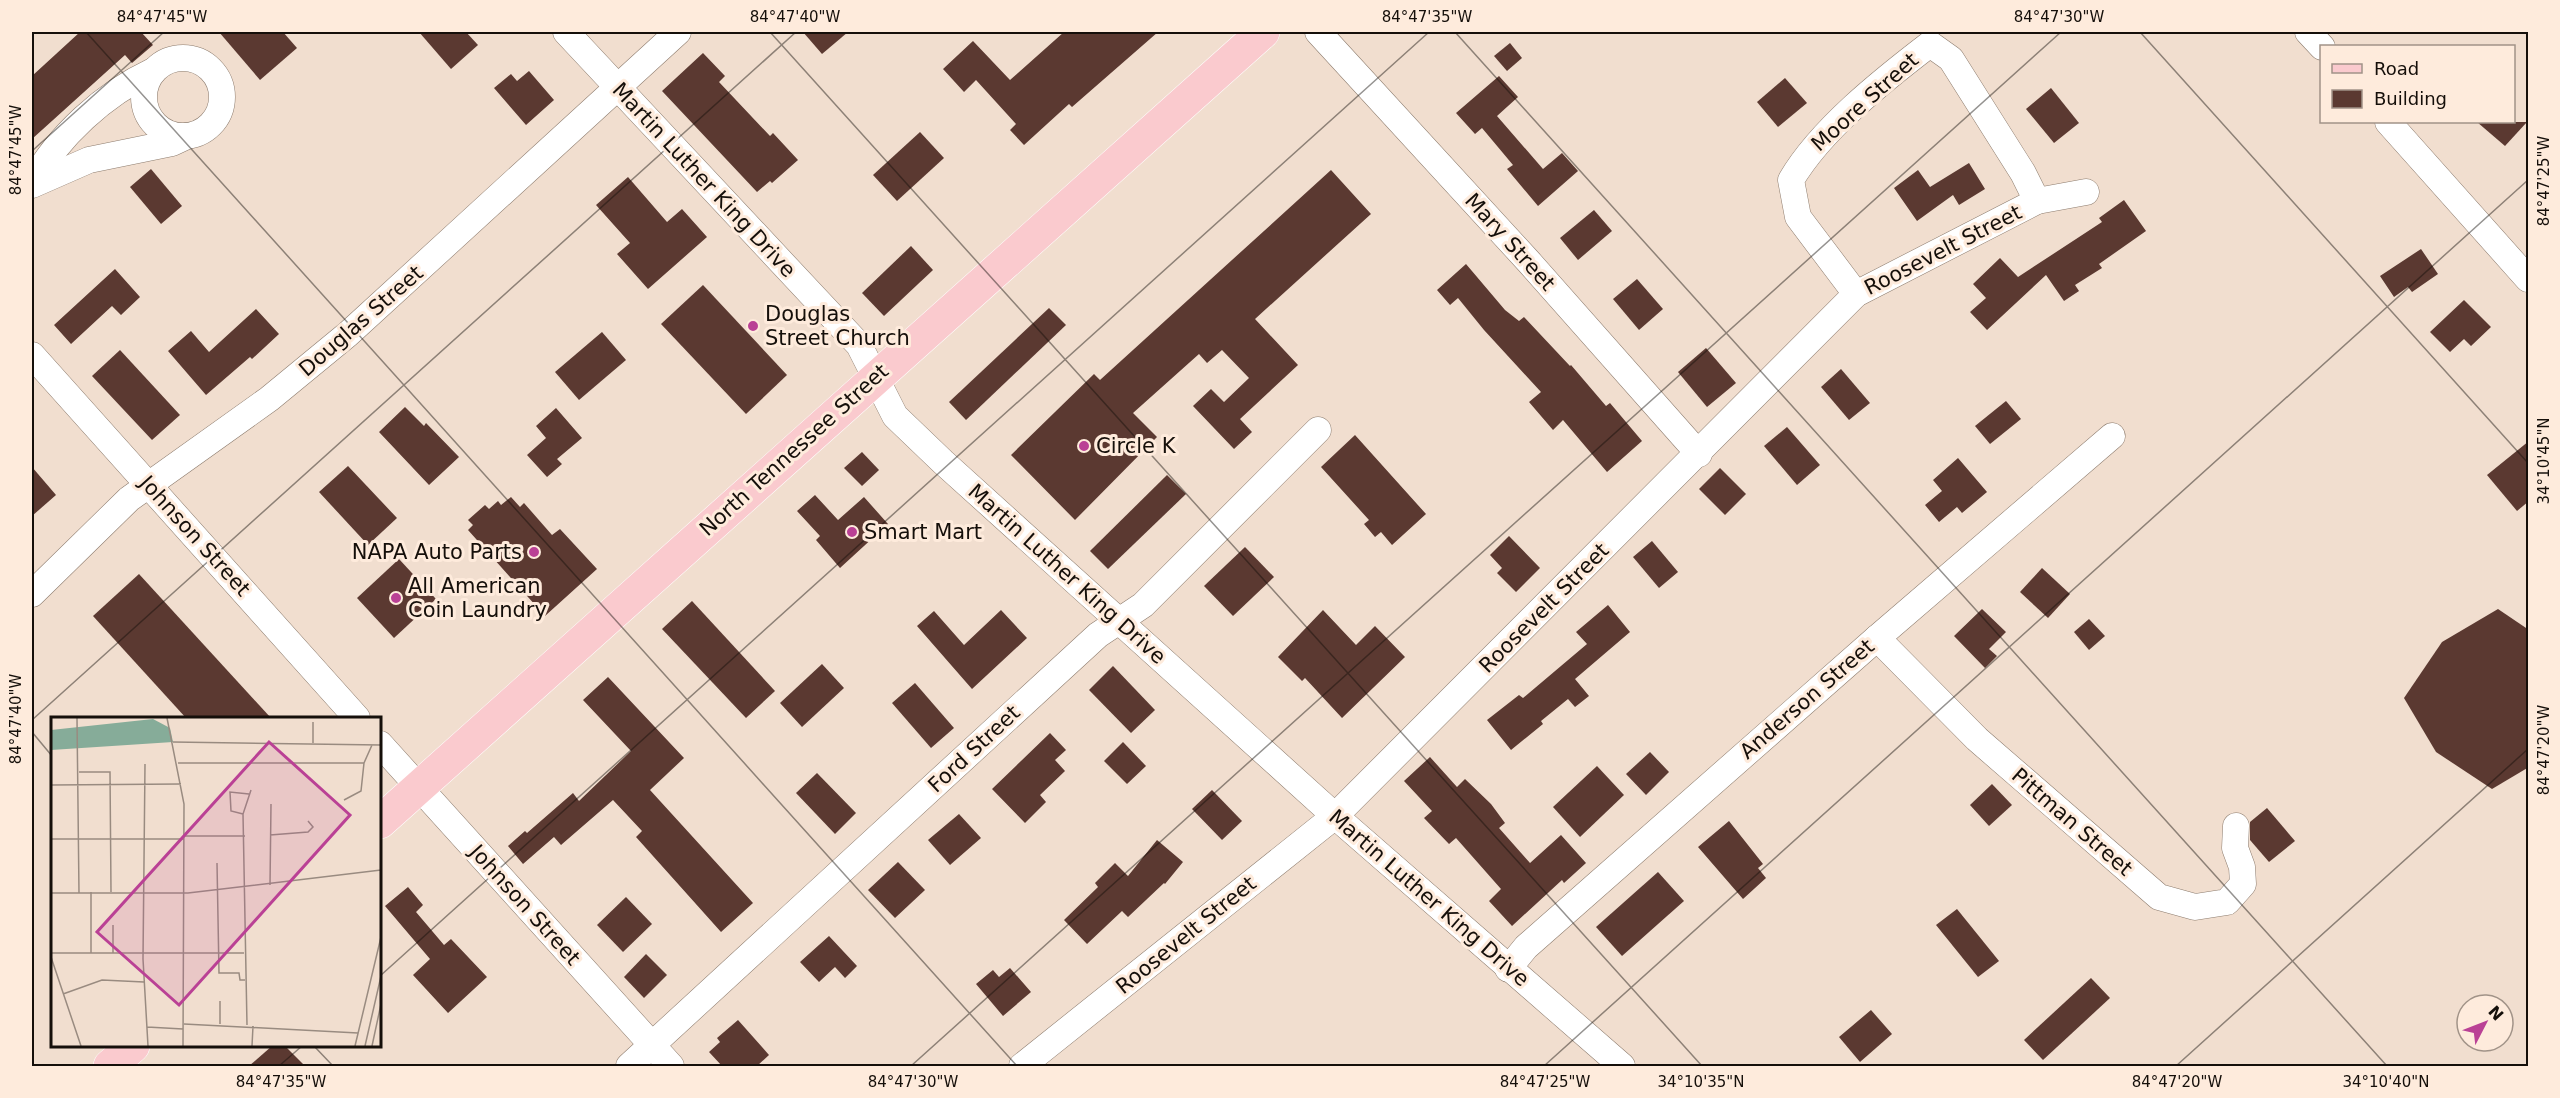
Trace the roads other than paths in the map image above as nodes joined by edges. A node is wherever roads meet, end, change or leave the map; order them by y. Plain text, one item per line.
1 (566, 32) edge
2 (678, 32) edge
3 (1263, 32) edge
4 (1318, 32) edge
5 (2308, 32) edge
6 (2320, 45) edge
7 (153, 71) junction
8 (616, 87) junction
9 (2389, 123) edge
10 (187, 136) junction
11 (32, 184) edge
12 (2086, 192) dead end
13 (2037, 201) junction
14 (2529, 279) edge
15 (1856, 294) junction
16 (32, 355) edge
17 (876, 376) junction
18 (1318, 430) dead end
19 (2112, 436) dead end
20 (1699, 454) junction
21 (148, 483) junction
22 (32, 594) edge
23 (1119, 621) junction
24 (1877, 638) junction
25 (356, 717) edge
26 (381, 745) edge
27 (418, 787) junction
28 (1335, 816) junction
29 (381, 821) edge
30 (2236, 826) dead end
31 (1508, 969) junction
32 (651, 1045) junction
33 (132, 1047) edge
34 (110, 1066) edge
35 (630, 1066) edge
36 (670, 1066) edge
37 (1022, 1066) edge
38 (1622, 1066) edge

1 - 8 street, Martin Luther King Drive
2 - 8 street, Douglas Street
3 - 17 main road, North Tennessee Street
4 - 20 street, Mary Street
5 - 6 street
7 - 10 street
7 - 10 street
7 - 11 street
8 - 17 street, Martin Luther King Drive
8 - 21 street, Douglas Street
9 - 14 street
10 - 11 street
12 - 13 street, Roosevelt Street
13 - 15 street, Roosevelt Street
13 - 15 street, Moore Street
15 - 20 street, Roosevelt Street
16 - 21 street, Johnson Street
17 - 23 street, Martin Luther King Drive
17 - 27 main road, North Tennessee Street
18 - 23 street, Ford Street
19 - 24 street, Anderson Street
20 - 28 street, Roosevelt Street
21 - 22 street, Douglas Street
21 - 25 street, Johnson Street
23 - 28 street, Martin Luther King Drive
23 - 32 street, Ford Street
24 - 30 street, Pittman Street
24 - 31 street, Anderson Street
26 - 27 street, Johnson Street
27 - 29 main road, North Tennessee Street
27 - 32 street, Johnson Street
28 - 31 street, Martin Luther King Drive
28 - 37 street, Roosevelt Street
31 - 38 street, Martin Luther King Drive
32 - 35 street, Ford Street
32 - 36 street, Johnson Street
33 - 34 main road

